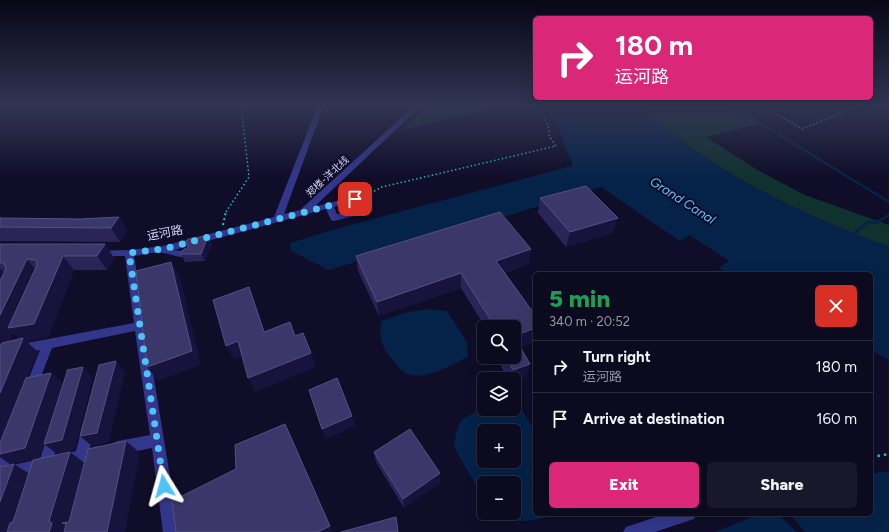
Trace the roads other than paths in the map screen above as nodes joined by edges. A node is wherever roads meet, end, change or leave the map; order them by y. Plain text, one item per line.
1 (312, 130) edge
2 (392, 130) edge
3 (355, 199) edge
4 (329, 206) junction
5 (302, 213) junction
6 (355, 213) dead end
7 (278, 219) junction
8 (163, 249) junction
9 (91, 253) edge
10 (129, 253) junction
11 (187, 254) edge
12 (140, 326) junction
13 (18, 336) edge
14 (48, 344) junction
15 (12, 350) junction
16 (0, 353) edge
17 (6, 364) edge
18 (25, 402) edge
19 (90, 419) edge
20 (59, 420) edge
21 (11, 439) edge
22 (157, 440) junction
23 (97, 453) junction
24 (81, 457) junction
25 (45, 465) junction
26 (93, 468) edge
27 (0, 469) edge
28 (0, 475) edge
29 (40, 480) edge
30 (682, 516) edge
31 (171, 532) edge
32 (631, 532) edge

1 - 7 street
2 - 5 street, 郑楼-洋北线
3 - 4 street, 运河路
4 - 5 street, 运河路
4 - 6 street
5 - 7 street, 运河路
7 - 8 street, 运河路
8 - 10 street, 运河路
8 - 11 street
9 - 10 street, 运河路
10 - 12 street
12 - 14 street
12 - 22 street
13 - 15 street
14 - 15 street
14 - 18 street
15 - 16 street
15 - 17 street
19 - 24 street
20 - 25 street
21 - 27 street
22 - 23 street
22 - 31 street
23 - 24 street
23 - 26 street
24 - 25 street
25 - 28 street
25 - 29 street
30 - 32 street

